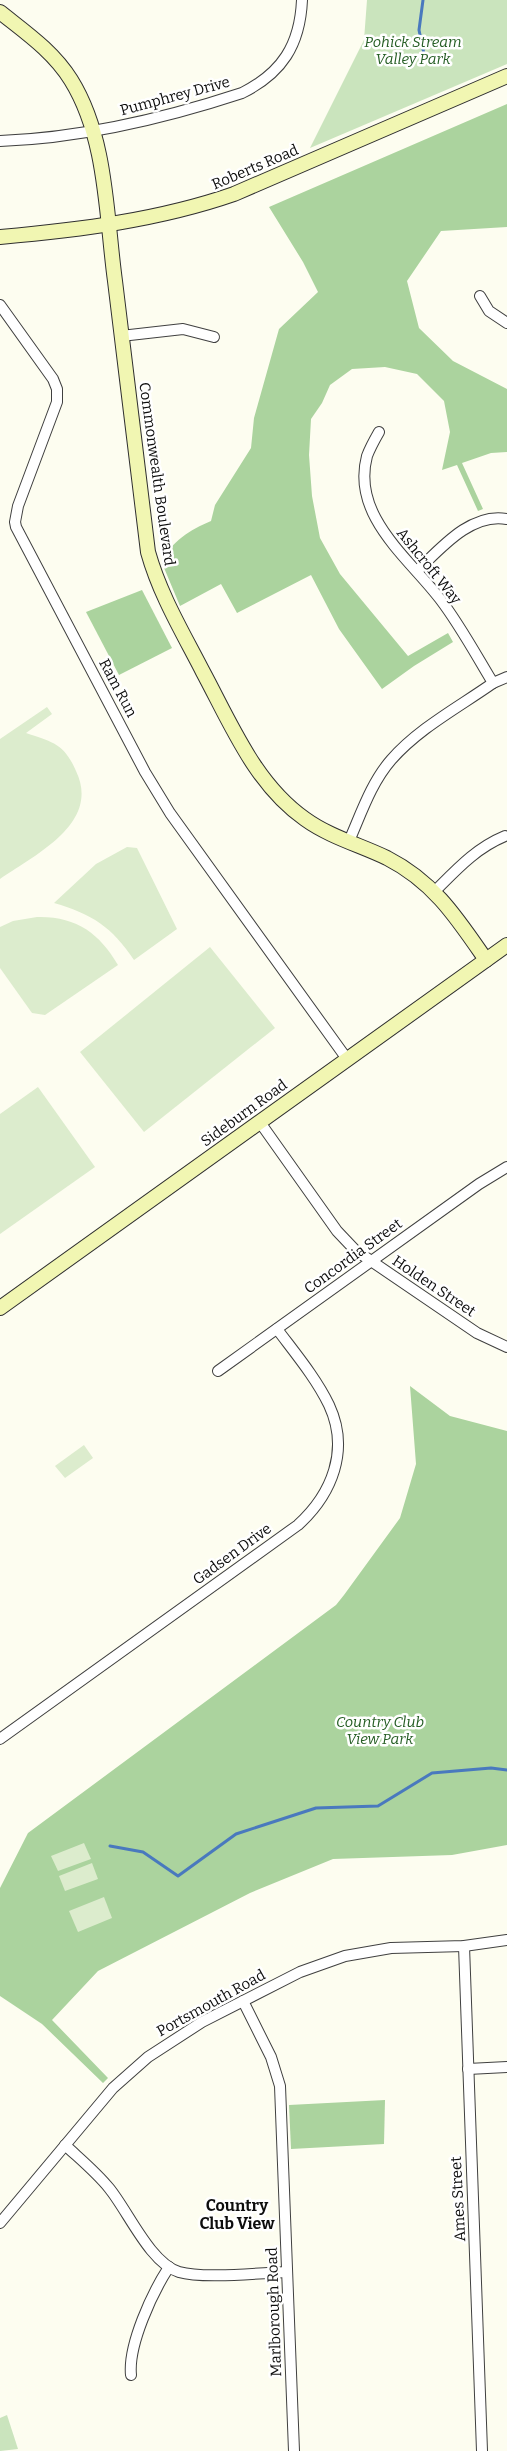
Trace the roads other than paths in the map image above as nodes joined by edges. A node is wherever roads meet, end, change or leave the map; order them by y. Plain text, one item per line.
1 (302, 0) edge
2 (0, 12) edge
3 (507, 76) edge
4 (94, 133) junction
5 (0, 141) edge
6 (108, 225) junction
7 (0, 237) edge
8 (480, 296) dead end
9 (0, 305) edge
10 (507, 323) edge
11 (121, 336) junction
12 (214, 337) dead end
13 (379, 432) dead end
14 (507, 519) edge
15 (417, 571) junction
16 (507, 677) edge
17 (493, 683) junction
18 (504, 836) dead end
19 (349, 841) junction
20 (435, 891) junction
21 (507, 945) edge
22 (486, 960) junction
23 (347, 1059) junction
24 (260, 1121) junction
25 (507, 1167) edge
26 (372, 1261) junction
27 (0, 1308) edge
28 (277, 1329) junction
29 (507, 1347) edge
30 (218, 1371) dead end
31 (0, 1739) edge
32 (507, 1940) edge
33 (464, 1946) junction
34 (243, 2001) junction
35 (507, 2067) edge
36 (468, 2069) junction
37 (65, 2145) junction
38 (0, 2222) edge
39 (169, 2268) junction
40 (286, 2272) junction
41 (131, 2375) dead end
42 (294, 2451) edge
43 (482, 2451) edge

1 - 4 street, Pumphrey Drive
2 - 4 street, Commonwealth Boulevard
3 - 6 street, Roberts Road
4 - 5 street, Pumphrey Drive
4 - 6 street, Commonwealth Boulevard
6 - 7 street, Roberts Road
6 - 11 street, Commonwealth Boulevard
8 - 10 street
9 - 23 street, Ram Run
11 - 12 street
11 - 19 street, Commonwealth Boulevard
13 - 15 street, Ashcroft Way
14 - 15 street
15 - 17 street, Ashcroft Way
16 - 17 street
17 - 19 street
18 - 20 street
19 - 20 street, Commonwealth Boulevard
20 - 22 street, Commonwealth Boulevard
21 - 22 street, Sideburn Road
22 - 23 street, Sideburn Road
23 - 24 street, Sideburn Road
24 - 26 street, Holden Street
24 - 27 street, Sideburn Road
25 - 26 street, Concordia Street
26 - 28 street, Concordia Street
26 - 29 street, Holden Street
28 - 30 street, Concordia Street
28 - 31 street, Gadsen Drive
32 - 33 street, Portsmouth Road
33 - 34 street, Portsmouth Road
33 - 36 street, Ames Street
34 - 37 street, Portsmouth Road
34 - 40 street, Marlborough Road
35 - 36 street
36 - 43 street, Ames Street
37 - 38 street, Portsmouth Road
37 - 39 street
39 - 40 street
39 - 41 street
40 - 42 street, Marlborough Road

